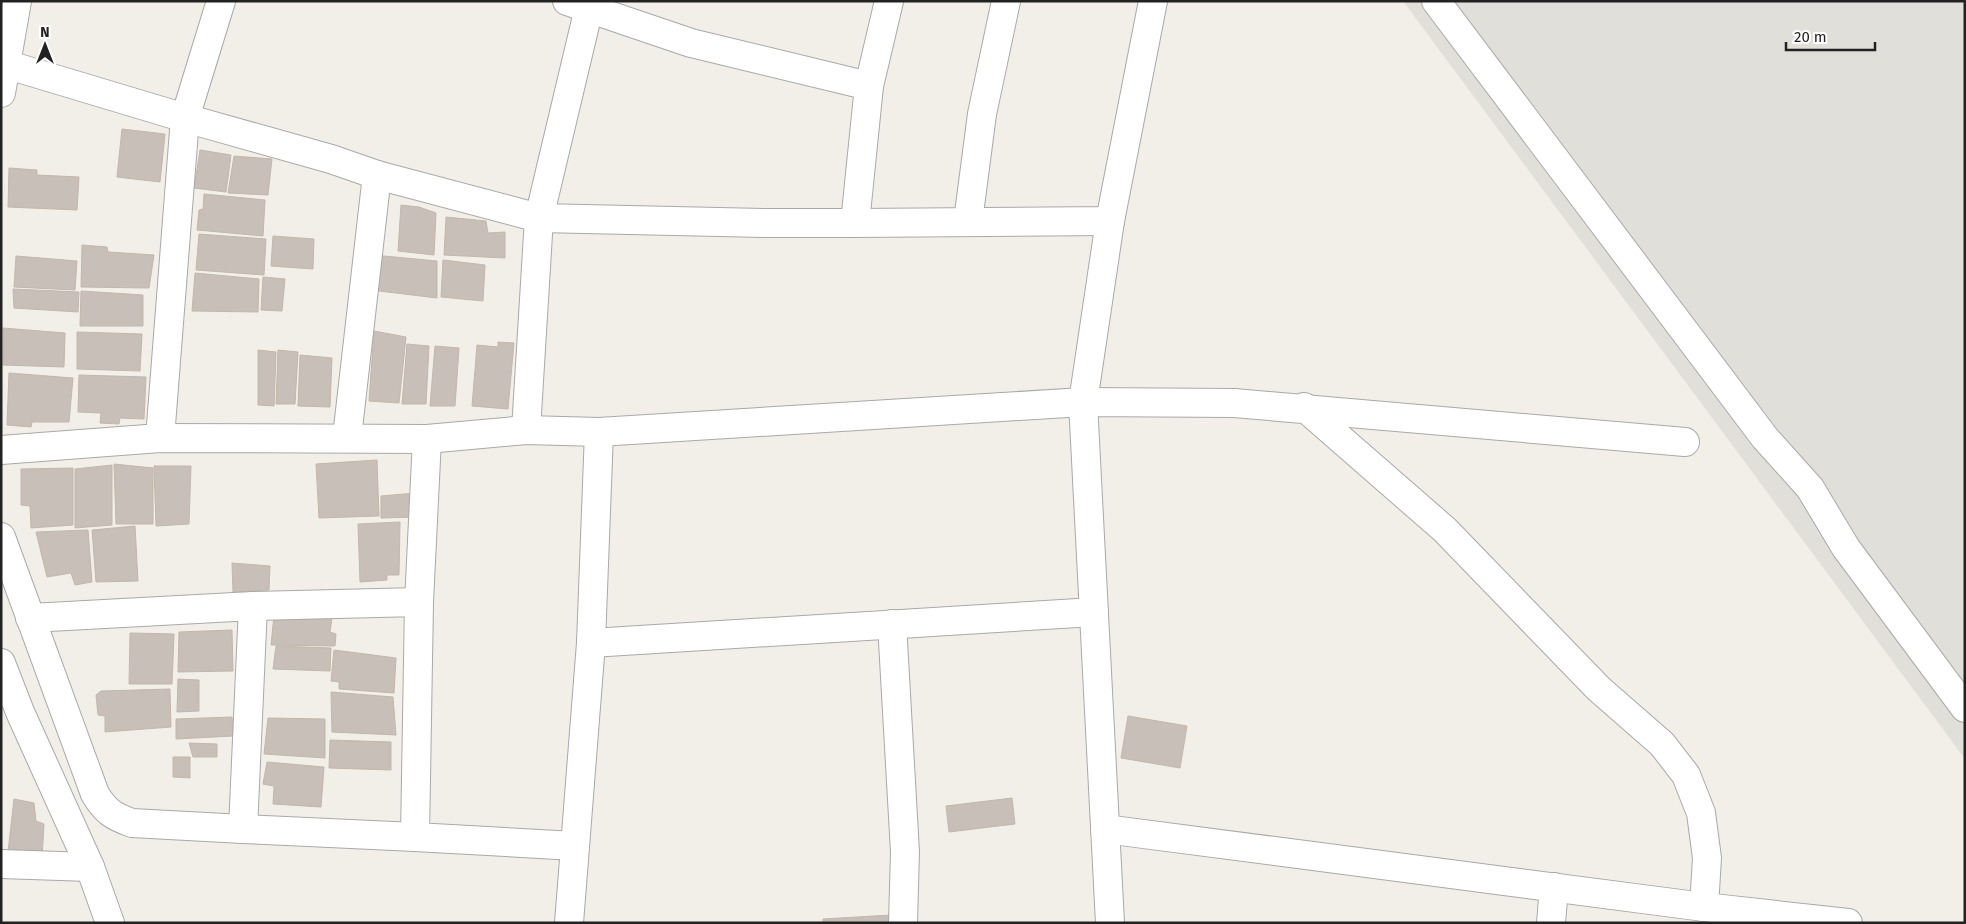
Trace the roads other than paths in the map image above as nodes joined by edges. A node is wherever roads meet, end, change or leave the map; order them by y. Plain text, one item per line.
1 (221, 1) edge
2 (889, 1) edge
3 (1006, 1) edge
4 (1153, 1) edge
5 (1436, 1) edge
6 (12, 2) edge
7 (578, 5) edge
8 (5, 64) junction
9 (869, 86) junction
10 (1, 93) edge
11 (185, 118) junction
12 (377, 175) junction
13 (539, 218) junction
14 (968, 221) junction
15 (1110, 221) junction
16 (855, 223) junction
17 (1082, 402) junction
18 (1304, 407) junction
19 (526, 430) junction
20 (599, 432) junction
21 (347, 437) junction
22 (160, 438) junction
23 (427, 439) junction
24 (1684, 442) dead end
25 (1, 450) edge
26 (1, 537) edge
27 (419, 602) junction
28 (253, 606) junction
29 (1094, 612) junction
30 (30, 618) junction
31 (892, 624) junction
32 (591, 642) junction
33 (1, 664) edge
34 (1965, 708) edge
35 (11, 711) edge
36 (243, 829) junction
37 (1105, 829) junction
38 (415, 837) junction
39 (575, 846) junction
40 (1, 864) edge
41 (90, 867) junction
42 (1554, 888) junction
43 (1704, 907) junction
44 (110, 923) edge
45 (568, 923) edge
46 (903, 923) edge
47 (1110, 923) edge
48 (1551, 923) edge
49 (1848, 923) edge

1 - 11 street
2 - 9 street
3 - 14 street
4 - 15 street
5 - 34 street
6 - 8 street
7 - 9 street
7 - 13 street
8 - 10 street
8 - 11 street
9 - 16 street
11 - 12 street
11 - 22 street
12 - 13 street
12 - 21 street
13 - 16 street
13 - 19 street
14 - 15 street
14 - 16 street
15 - 17 street
17 - 18 street
17 - 20 street
17 - 29 street
18 - 24 street
18 - 43 street
19 - 20 street
19 - 23 street
20 - 32 street
21 - 22 street
21 - 23 street
22 - 25 street
23 - 27 street
26 - 30 street
27 - 28 street
27 - 38 street
28 - 30 street
28 - 36 street
29 - 31 street
29 - 37 street
30 - 36 street
31 - 32 street
31 - 46 street
32 - 39 street
33 - 35 street
35 - 41 street
36 - 38 street
37 - 42 street
37 - 47 street
38 - 39 street
39 - 45 street
40 - 41 street
41 - 44 street
42 - 43 street
42 - 48 street
43 - 49 street

